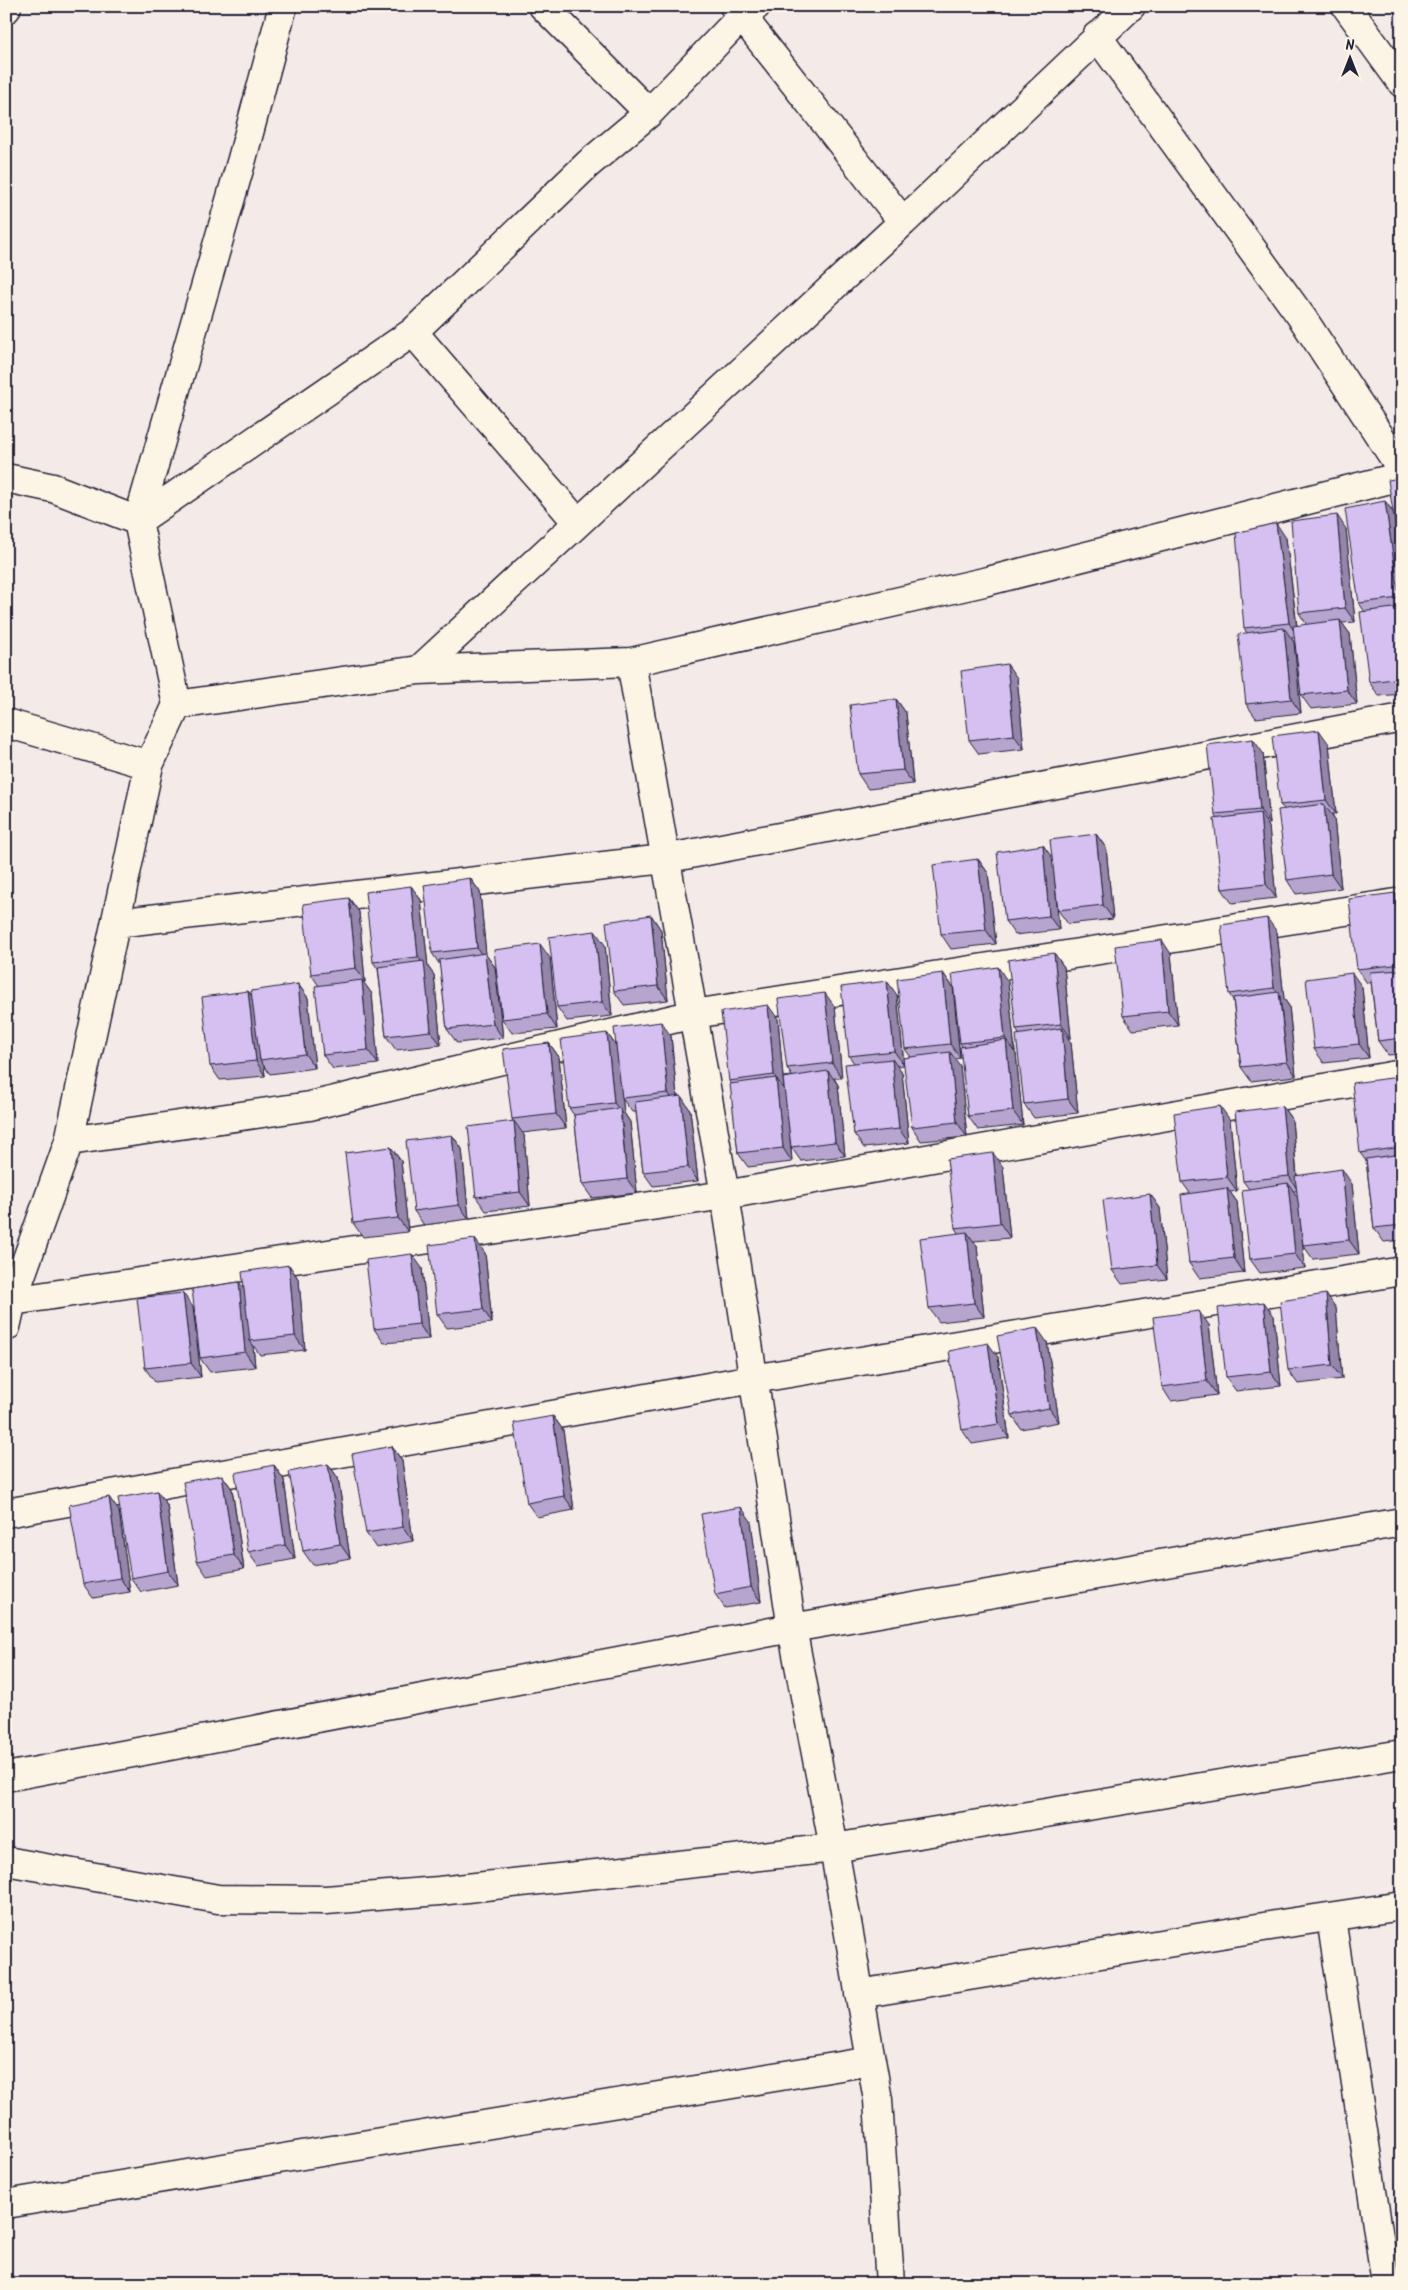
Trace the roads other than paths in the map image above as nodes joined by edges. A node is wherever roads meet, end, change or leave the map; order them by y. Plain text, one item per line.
1 (283, 6) edge
2 (543, 6) edge
3 (1131, 6) edge
4 (1346, 6) edge
5 (744, 10) edge
6 (1097, 36) junction
7 (1402, 83) edge
8 (649, 113) junction
9 (903, 222) junction
10 (413, 332) junction
11 (1402, 470) edge
12 (1402, 476) edge
13 (6, 478) edge
14 (138, 521) junction
15 (577, 522) junction
16 (631, 662) junction
17 (419, 670) junction
18 (177, 705) junction
19 (1402, 718) edge
20 (6, 723) edge
21 (148, 765) junction
22 (664, 860) junction
23 (1402, 902) edge
24 (116, 923) junction
25 (694, 1014) junction
26 (1402, 1074) edge
27 (70, 1142) junction
28 (725, 1196) junction
29 (1402, 1270) edge
30 (12, 1301) junction
31 (6, 1327) edge
32 (752, 1378) junction
33 (6, 1513) edge
34 (1402, 1522) edge
35 (792, 1628) junction
36 (1402, 1754) edge
37 (6, 1777) edge
38 (834, 1848) junction
39 (6, 1861) edge
40 (1402, 1906) edge
41 (1331, 1918) junction
42 (859, 1994) junction
43 (871, 2061) junction
44 (6, 2204) edge
45 (890, 2284) edge
46 (1386, 2284) edge

1 - 14 street
2 - 8 street
3 - 6 street
4 - 7 street
5 - 8 street
5 - 9 street
6 - 9 street
6 - 11 street
8 - 10 street
9 - 15 street
10 - 14 street
10 - 15 street
12 - 16 street
13 - 14 street
14 - 18 street
15 - 17 street
16 - 17 street
16 - 22 street
17 - 18 street
18 - 21 street
19 - 22 street
20 - 21 street
21 - 24 street
22 - 24 street
22 - 25 street
23 - 25 street
24 - 27 street
25 - 27 street
25 - 28 street
26 - 28 street
27 - 30 street
28 - 30 street
28 - 32 street
29 - 32 street
30 - 31 street
32 - 33 street
32 - 35 street
34 - 35 street
35 - 37 street
35 - 38 street
36 - 38 street
38 - 39 street
38 - 42 street
40 - 41 street
41 - 42 street
41 - 46 street
42 - 43 street
43 - 44 street
43 - 45 street

